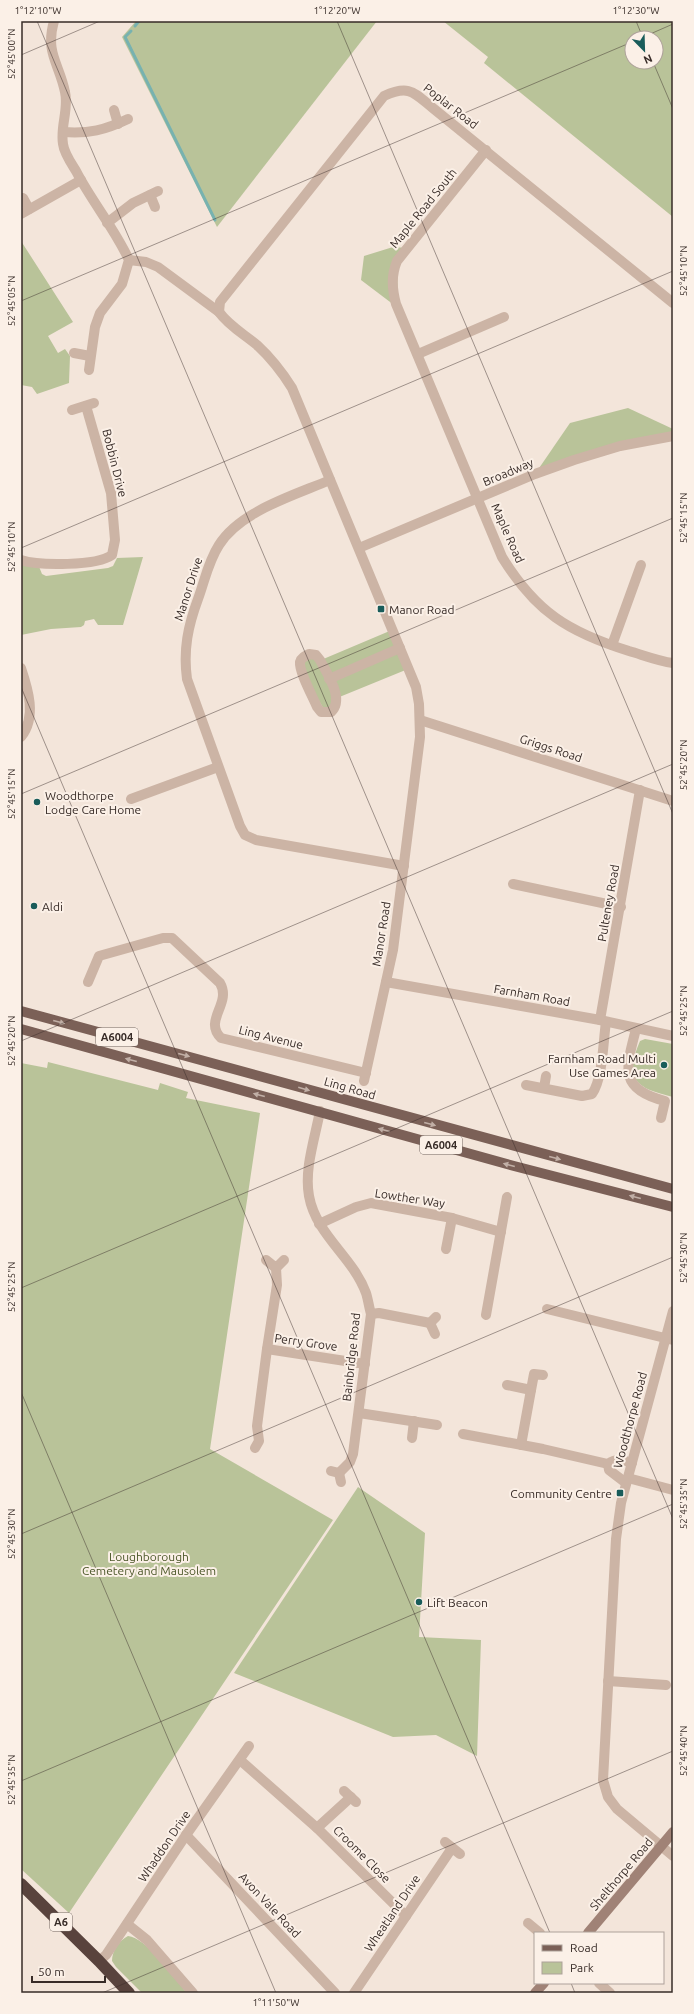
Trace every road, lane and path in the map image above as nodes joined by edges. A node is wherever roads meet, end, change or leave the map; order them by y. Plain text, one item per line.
1 (54, 21) edge
2 (114, 110) dead end
3 (128, 119) dead end
4 (118, 124) junction
5 (63, 132) junction
6 (486, 150) junction
7 (81, 180) junction
8 (23, 198) dead end
9 (155, 207) dead end
10 (25, 212) edge
11 (107, 223) junction
12 (129, 260) junction
13 (673, 303) edge
14 (219, 312) junction
15 (504, 317) dead end
16 (74, 353) dead end
17 (418, 354) junction
18 (90, 356) junction
19 (89, 370) dead end
20 (72, 410) dead end
21 (673, 436) edge
22 (330, 480) junction
23 (478, 498) junction
24 (359, 548) junction
25 (21, 560) edge
26 (641, 565) dead end
27 (612, 645) junction
28 (400, 648) junction
29 (673, 663) edge
30 (21, 668) edge
31 (329, 679) junction
32 (420, 720) junction
33 (21, 737) edge
34 (218, 767) junction
35 (640, 790) junction
36 (131, 798) dead end
37 (673, 801) edge
38 (404, 866) junction
39 (513, 884) dead end
40 (621, 907) junction
41 (88, 982) dead end
42 (386, 982) junction
43 (21, 1011) edge
44 (603, 1021) junction
45 (21, 1029) edge
46 (636, 1029) junction
47 (673, 1036) edge
48 (546, 1076) dead end
49 (365, 1077) joint
50 (526, 1085) dead end
51 (544, 1088) junction
52 (669, 1102) edge
53 (320, 1111) junction
54 (661, 1118) dead end
55 (673, 1189) edge
56 (507, 1197) dead end
57 (673, 1207) edge
58 (452, 1218) junction
59 (319, 1224) junction
60 (502, 1232) junction
61 (446, 1249) dead end
62 (266, 1260) dead end
63 (284, 1260) dead end
64 (276, 1268) junction
65 (547, 1309) dead end
66 (673, 1310) edge
67 (371, 1314) junction
68 (486, 1315) dead end
69 (434, 1334) dead end
70 (669, 1339) edge
71 (267, 1349) junction
72 (365, 1364) junction
73 (543, 1375) dead end
74 (507, 1385) dead end
75 (531, 1390) junction
76 (359, 1413) junction
77 (414, 1420) junction
78 (438, 1425) dead end
79 (463, 1434) dead end
80 (412, 1438) dead end
81 (261, 1443) dead end
82 (521, 1445) junction
83 (632, 1463) junction
84 (608, 1464) junction
85 (337, 1475) dead end
86 (627, 1480) junction
87 (673, 1490) edge
88 (608, 1680) junction
89 (666, 1685) dead end
90 (249, 1746) dead end
91 (240, 1760) junction
92 (350, 1797) dead end
93 (317, 1828) junction
94 (673, 1832) edge
95 (186, 1835) junction
96 (661, 1846) junction
97 (452, 1848) dead end
98 (673, 1856) edge
99 (21, 1884) edge
100 (406, 1916) junction
101 (528, 1923) dead end
102 (127, 1924) junction
103 (539, 1932) edge
104 (589, 1932) edge
105 (99, 1961) junction
106 (543, 1984) edge
107 (600, 1984) edge
108 (129, 1993) edge
109 (193, 1993) edge
110 (335, 1993) edge
111 (354, 1993) edge
112 (535, 1993) edge
113 (610, 1993) edge

1 - 5 street
2 - 4 street
3 - 4 street
4 - 5 street
5 - 7 street
6 - 13 street, Poplar Road
6 - 14 street, Poplar Road
6 - 17 street, Maple Road South
7 - 10 street
7 - 11 street
8 - 10 street
9 - 11 street
11 - 12 street
12 - 14 street, Manor Road
12 - 18 street
14 - 22 street, Manor Road
15 - 17 street
16 - 18 street
17 - 23 street, Maple Road South
18 - 19 street
20 - 25 street, Bobbin Drive
21 - 23 street, Broadway
22 - 24 street, Manor Road
22 - 34 street, Manor Drive
23 - 24 street, Broadway
23 - 27 street, Maple Road
24 - 28 street, Manor Road
26 - 27 street
27 - 29 street, Maple Road
28 - 31 street
28 - 32 street, Manor Road
30 - 33 street
31 - 31 street
32 - 35 street, Griggs Road
32 - 38 street, Manor Road
34 - 36 street
34 - 38 street, Manor Drive
35 - 37 street, Griggs Road
35 - 40 street, Pulteney Road
38 - 42 street, Manor Road
39 - 40 street
40 - 44 street, Pulteney Road
41 - 49 street, Ling Avenue
42 - 44 street, Farnham Road
42 - 49 street, Manor Road
43 -> 55 main road, Ling Road / A6004
44 - 46 street, Farnham Road
44 - 51 street, Pulteney Road
53 -> 45 main road, A6004
46 - 47 street, Farnham Road
46 - 52 street
48 - 51 street
50 - 51 street
52 - 54 street
57 -> 53 main road, A6004
53 - 59 street, Bainbridge Road
56 - 60 street
58 - 59 street, Lowther Way
58 - 60 street, Lowther Way
58 - 61 street, Lowther Way
59 - 67 street, Bainbridge Road
60 - 68 street
62 - 64 street
63 - 64 street
64 - 71 street, Perry Grove
65 - 70 street
66 - 70 street, Woodthorpe Road
67 - 69 street
67 - 72 street, Bainbridge Road
70 - 83 street, Woodthorpe Road
71 - 72 street, Perry Grove
71 - 81 street, Perry Grove
72 - 76 street, Bainbridge Road
73 - 75 street
74 - 75 street
75 - 82 street
76 - 77 street
76 - 85 street, Bainbridge Road
77 - 78 street
77 - 80 street
79 - 82 street
82 - 84 street
83 - 84 street
83 - 86 street, Woodthorpe Road
84 - 86 street
86 - 87 street
86 - 88 street, Woodthorpe Road
88 - 89 street
88 - 96 street, Woodthorpe Road
90 - 91 street, Whaddon Drive
91 - 93 street, Croome Close
91 - 95 street, Whaddon Drive
92 - 93 street, Croome Close
93 - 100 street, Croome Close
94 - 96 street, Shelthorpe Road
95 - 102 street, Whaddon Drive
95 - 110 street, Avon Vale Road
96 - 98 street, Woodthorpe Road
96 - 104 street, Shelthorpe Road
97 - 100 street, Wheatland Drive
99 - 105 highway, A6
100 - 111 street, Wheatland Drive
101 - 103 street
102 - 105 street, Whaddon Drive
102 - 109 street
105 - 108 highway, A6
106 - 112 street
107 - 113 street

